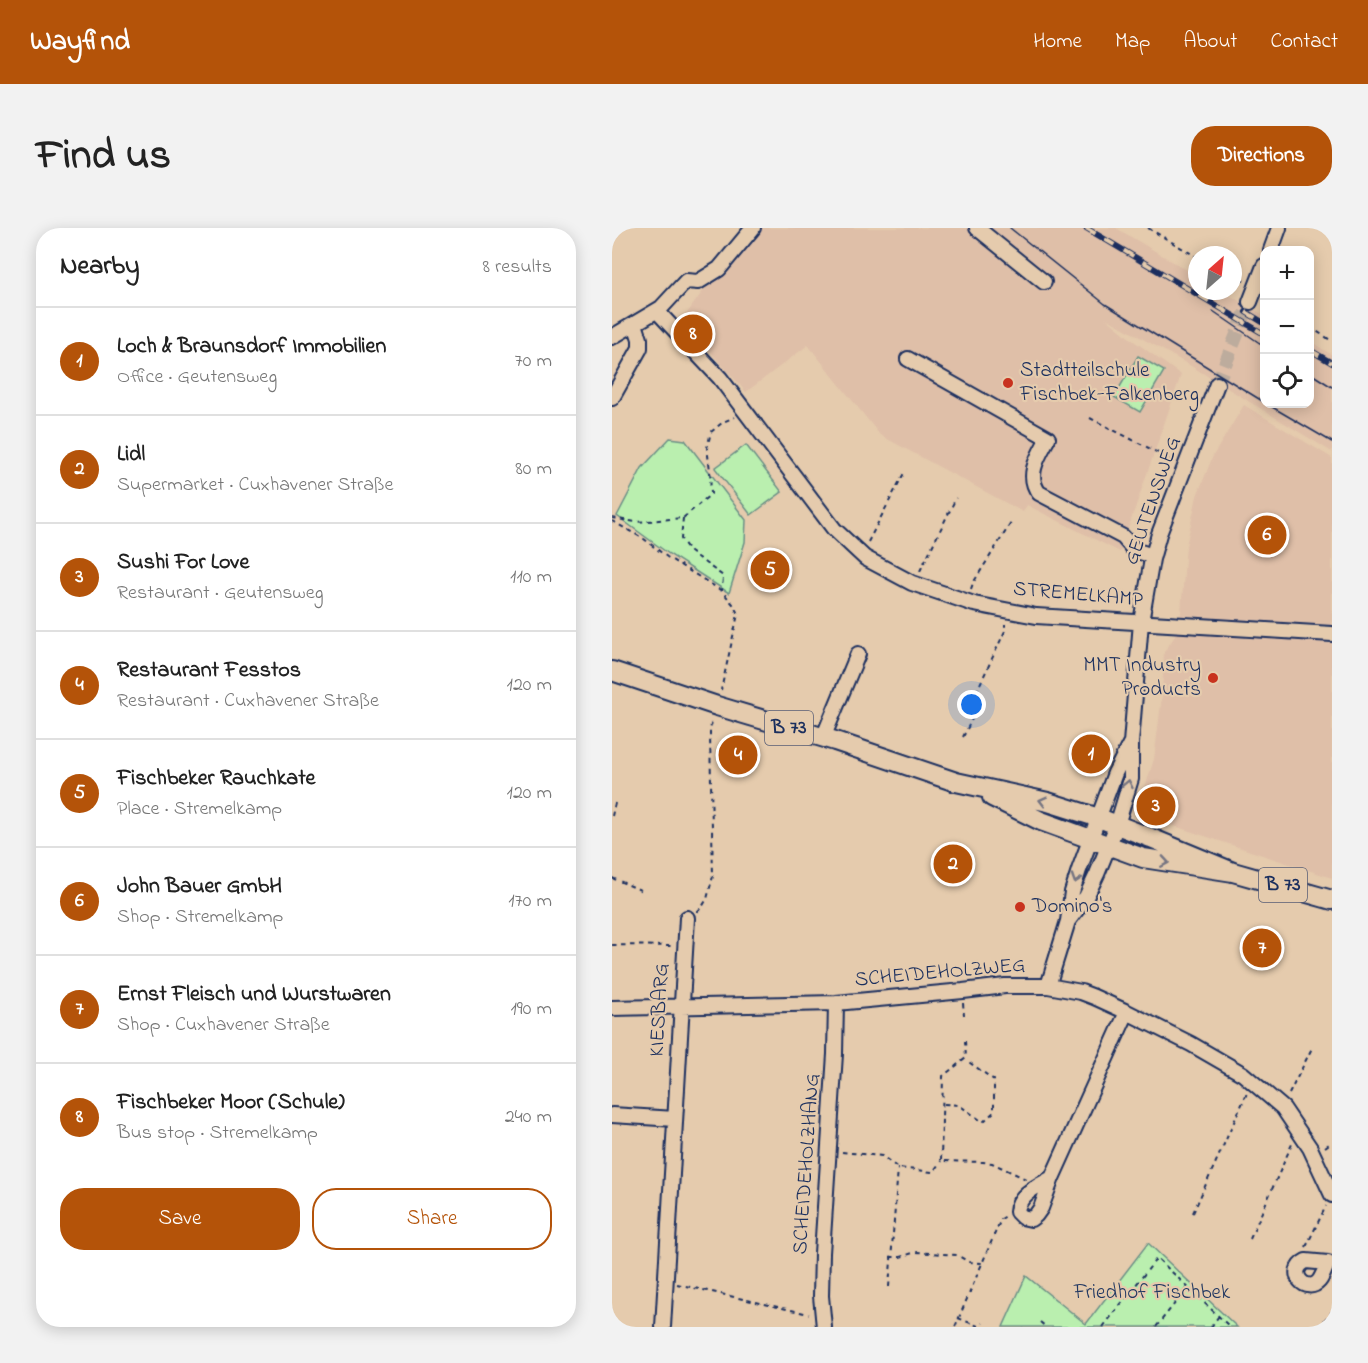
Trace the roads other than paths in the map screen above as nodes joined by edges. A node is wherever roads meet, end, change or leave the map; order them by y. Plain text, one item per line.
1 (753, 228) edge
2 (977, 228) edge
3 (1279, 228) edge
4 (1272, 246) edge
5 (1260, 276) edge
6 (1044, 282) dead end
7 (1250, 302) tunnel mouth
8 (657, 311) junction
9 (635, 324) junction
10 (612, 337) edge
11 (908, 359) dead end
12 (1217, 384) tunnel mouth
13 (612, 398) edge
14 (1153, 556) junction
15 (1141, 622) junction
16 (1332, 634) edge
17 (858, 654) dead end
18 (612, 671) edge
19 (823, 738) junction
20 (1131, 742) junction
21 (966, 784) junction
22 (1099, 818) junction
23 (1117, 825) junction
24 (1091, 840) junction
25 (1109, 846) junction
26 (1233, 872) junction
27 (1332, 900) edge
28 (687, 918) road end
29 (1068, 921) junction
30 (1048, 986) junction
31 (836, 1003) junction
32 (681, 1006) junction
33 (612, 1008) edge
34 (1127, 1011) junction
35 (612, 1115) edge
36 (675, 1119) junction
37 (1052, 1178) junction
38 (1332, 1195) edge
39 (1330, 1262) edge
40 (823, 1321) edge
41 (663, 1327) edge

1 - 8 street
2 - 6 street
3 - 4 street
5 - 7 street
8 - 9 street
8 - 15 street, STREMELKAMP
9 - 10 street
9 - 13 street
11 - 14 street
12 - 14 street, GEUTENSWEG
14 - 15 street, GEUTENSWEG
15 - 16 street, STREMELKAMP
15 - 20 street, GEUTENSWEG
17 - 19 street
18 - 19 main road, B 73
19 - 21 main road, B 73
20 - 22 street, GEUTENSWEG
23 -> 20 street, GEUTENSWEG
22 -> 21 main road, B 73
21 - 24 main road, B 73
22 - 23 main road, B 73
22 - 24 street, GEUTENSWEG
23 - 25 street, GEUTENSWEG
23 - 26 main road, B 73
24 - 25 main road, B 73
24 -> 29 street, GEUTENSWEG
25 -> 26 main road, B 73
25 - 29 street, GEUTENSWEG
26 - 27 main road, B 73
28 - 32 street, KIESBARG
29 - 30 street
30 - 31 street, SCHEIDEHOLZWEG
30 - 34 street, SCHEIDEHOLZWEG
31 - 32 street, SCHEIDEHOLZWEG
31 - 40 street, SCHEIDEHOLZHANG
32 - 33 street, SCHEIDEHOLZWEG
32 - 36 street, KIESBARG
34 - 37 street
34 - 38 street, SCHEIDEHOLZWEG
35 - 36 street
36 - 41 street, KIESBARG
37 - 37 street
39 - 39 street

